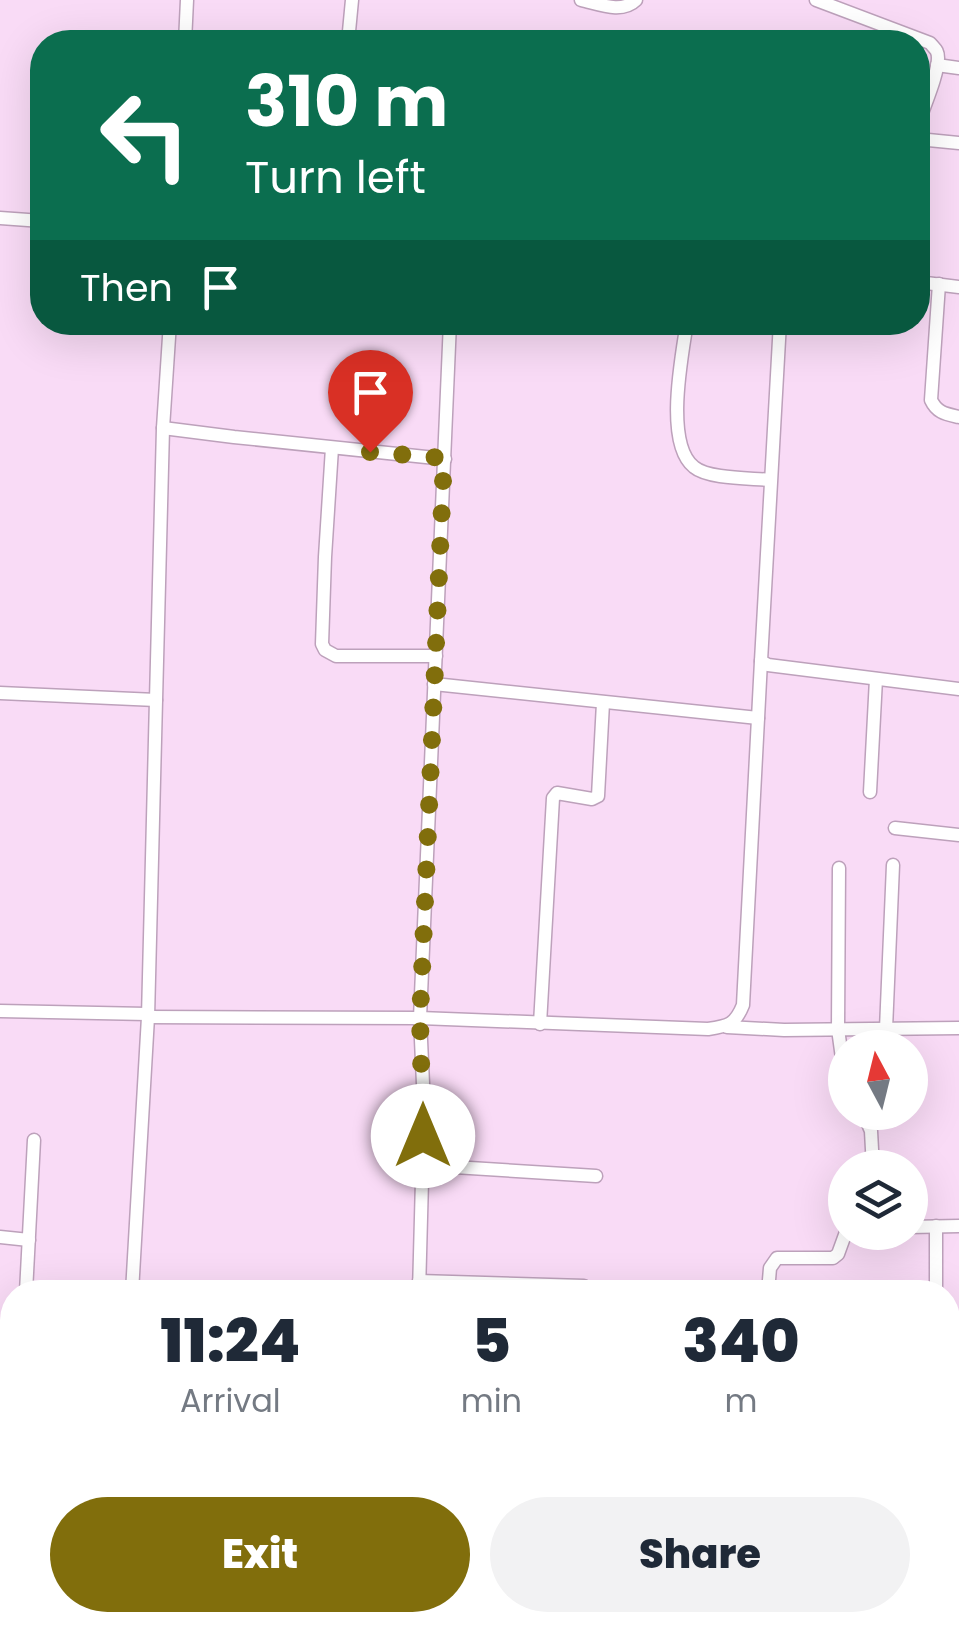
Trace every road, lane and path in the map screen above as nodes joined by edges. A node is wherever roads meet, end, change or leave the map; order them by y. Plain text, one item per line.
1 (186, 0) edge
2 (352, 0) edge
3 (581, 0) edge
4 (636, 0) edge
5 (816, 0) edge
6 (185, 30) edge
7 (349, 30) edge
8 (894, 30) edge
9 (930, 44) edge
10 (937, 65) junction
11 (959, 68) edge
12 (930, 87) edge
13 (930, 140) edge
14 (959, 143) edge
15 (0, 218) edge
16 (30, 220) edge
17 (930, 283) edge
18 (940, 284) junction
19 (959, 287) edge
20 (169, 335) edge
21 (449, 335) edge
22 (686, 335) edge
23 (779, 335) edge
24 (959, 416) edge
25 (164, 428) junction
26 (332, 448) junction
27 (444, 458) junction
28 (770, 480) junction
29 (436, 656) junction
30 (760, 662) junction
31 (876, 679) junction
32 (434, 684) junction
33 (959, 689) edge
34 (0, 693) edge
35 (156, 700) junction
36 (603, 703) junction
37 (758, 718) junction
38 (870, 792) dead end
39 (895, 828) dead end
40 (959, 836) edge
41 (894, 865) dead end
42 (839, 868) dead end
43 (0, 1012) edge
44 (148, 1016) junction
45 (420, 1018) junction
46 (540, 1024) junction
47 (725, 1027) junction
48 (959, 1028) edge
49 (838, 1029) junction
50 (886, 1029) junction
51 (34, 1140) dead end
52 (422, 1165) junction
53 (596, 1176) dead end
54 (928, 1226) edge
55 (936, 1226) junction
56 (959, 1226) edge
57 (0, 1237) edge
58 (29, 1240) junction
59 (839, 1250) edge
60 (27, 1280) edge
61 (133, 1280) edge
62 (419, 1280) edge
63 (769, 1280) edge
64 (936, 1280) edge

1 - 6 street
2 - 7 street
3 - 4 street
5 - 8 street
9 - 10 street
10 - 11 street
10 - 12 street
13 - 14 street
15 - 16 street
17 - 18 street
18 - 19 street
18 - 24 street
20 - 25 street
21 - 27 street
22 - 28 street
23 - 28 street
25 - 26 street
25 - 35 street
26 - 27 street
26 - 29 street
27 - 29 street
28 - 30 street
29 - 32 street
30 - 31 street
30 - 37 street
31 - 33 street
31 - 38 street
32 - 36 street
32 - 45 street
34 - 35 street
35 - 44 street
36 - 37 street
36 - 46 street
37 - 47 street
39 - 40 street
41 - 50 street
42 - 49 street
43 - 44 street
44 - 45 street
44 - 61 street
45 - 46 street
45 - 52 street
46 - 47 street
47 - 49 street
48 - 50 street
49 - 50 street
51 - 58 street
52 - 53 street
52 - 62 street
54 - 55 street
55 - 56 street
55 - 64 street
57 - 58 street
58 - 60 street
59 - 63 street

